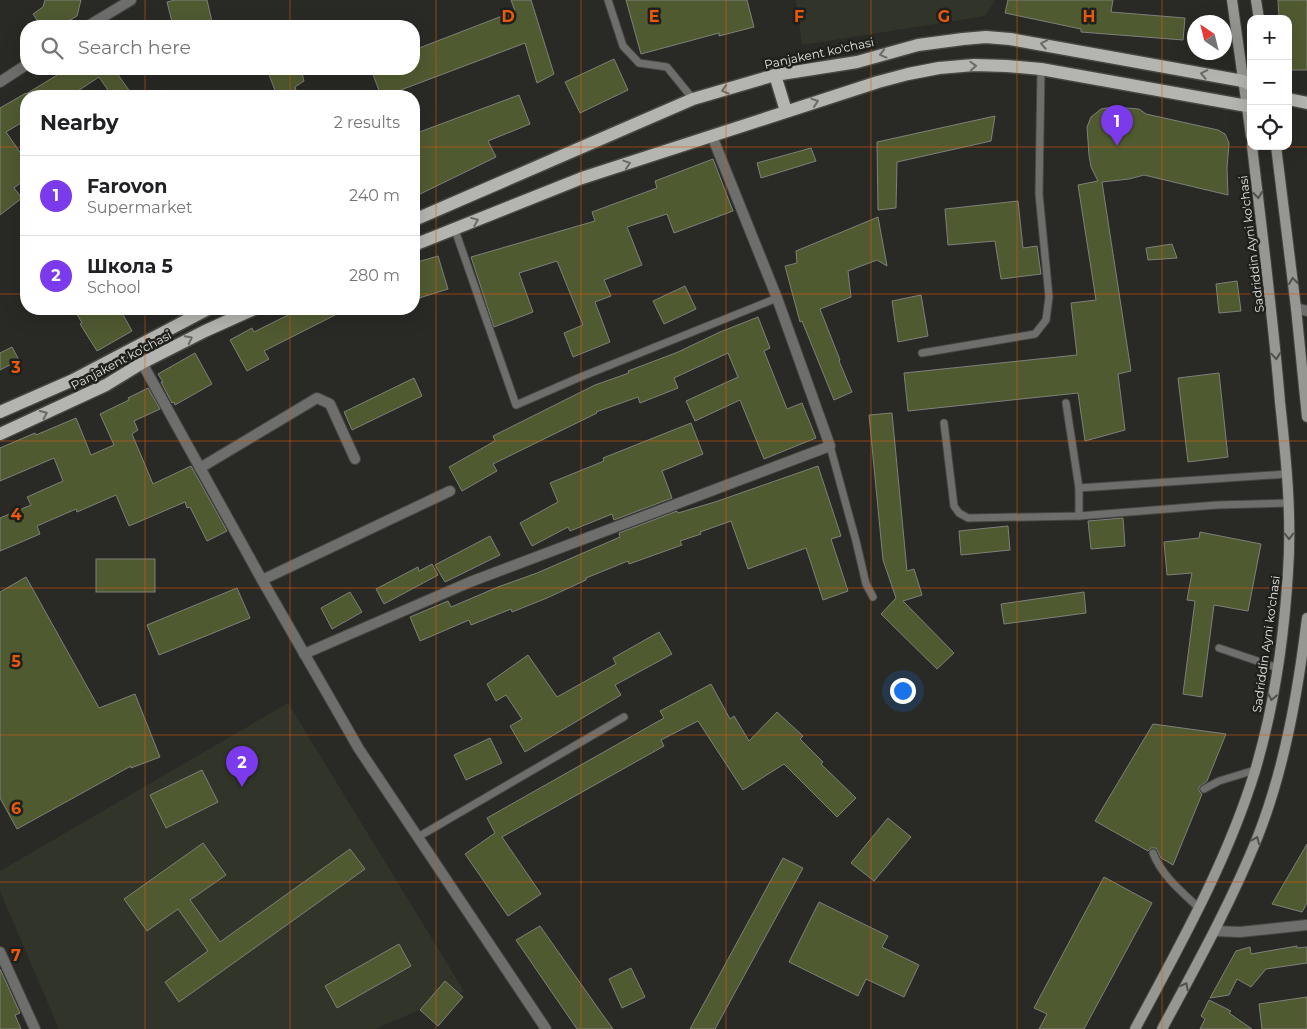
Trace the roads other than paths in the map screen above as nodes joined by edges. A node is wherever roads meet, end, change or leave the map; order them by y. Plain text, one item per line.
1 (131, 0) edge
2 (608, 0) edge
3 (1232, 0) edge
4 (1256, 0) edge
5 (1258, 15) edge
6 (98, 20) edge
7 (20, 69) edge
8 (1040, 69) junction
9 (775, 75) junction
10 (0, 82) edge
11 (1247, 83) edge
12 (693, 99) junction
13 (1292, 100) edge
14 (1307, 103) edge
15 (1247, 105) edge
16 (786, 111) junction
17 (712, 136) junction
18 (1252, 150) edge
19 (1276, 150) edge
20 (420, 217) edge
21 (455, 230) junction
22 (420, 244) edge
23 (777, 298) junction
24 (1296, 308) junction
25 (1307, 311) edge
26 (197, 315) edge
27 (241, 315) edge
28 (922, 353) dead end
29 (142, 363) junction
30 (1066, 403) dead end
31 (0, 412) edge
32 (1307, 416) edge
33 (944, 423) dead end
34 (0, 434) edge
35 (830, 446) junction
36 (355, 458) dead end
37 (200, 468) junction
38 (1286, 474) junction
39 (1079, 488) junction
40 (450, 491) dead end
41 (1289, 503) junction
42 (1079, 516) junction
43 (262, 580) junction
44 (873, 597) dead end
45 (1307, 618) edge
46 (1305, 645) edge
47 (1219, 648) dead end
48 (304, 654) junction
49 (1278, 668) junction
50 (624, 717) dead end
51 (1255, 770) junction
52 (1204, 789) dead end
53 (418, 837) junction
54 (1153, 854) dead end
55 (1199, 908) junction
56 (1307, 925) edge
57 (1215, 931) junction
58 (0, 952) edge
59 (34, 1029) edge
60 (546, 1029) edge
61 (1135, 1029) edge
62 (1162, 1029) edge

1 - 6 street
2 - 12 lane
3 - 11 main road
4 - 5 main road
7 - 10 street
8 - 15 main road
16 -> 8 main road
8 - 28 lane
11 -> 9 main road, Panjakent ko'chasi
9 -> 12 main road, Panjakent ko'chasi
9 - 16 main road
12 - 20 main road, Panjakent ko'chasi
13 - 14 main road
16 - 17 main road
21 -> 17 main road
17 - 23 street
18 -> 38 main road, Sadriddin Ayni ko'chasi
24 -> 19 main road
21 - 22 main road
21 - 23 lane
23 - 35 street
24 - 25 street
24 - 32 main road
26 - 31 main road, Panjakent ko'chasi
29 -> 27 main road, Panjakent ko'chasi
34 -> 29 main road, Panjakent ko'chasi
29 - 37 street
30 - 39 lane
33 - 42 lane
35 - 44 lane
35 - 48 street
36 - 37 street
37 - 43 street
38 - 39 lane
38 - 41 main road, Sadriddin Ayni ko'chasi
39 - 42 lane
40 - 43 street
41 - 42 lane
41 -> 49 main road, Sadriddin Ayni ko'chasi
43 - 48 street
45 - 46 main road
57 -> 46 main road
47 - 49 lane
48 - 53 street
49 -> 51 main road, Sadriddin Ayni ko'chasi
50 - 53 lane
51 - 52 lane
51 - 55 main road, Sadriddin Ayni ko'chasi
53 - 60 street
54 - 55 lane
55 - 61 main road, Sadriddin Ayni ko'chasi
56 - 57 street
62 -> 57 main road
58 - 59 street

